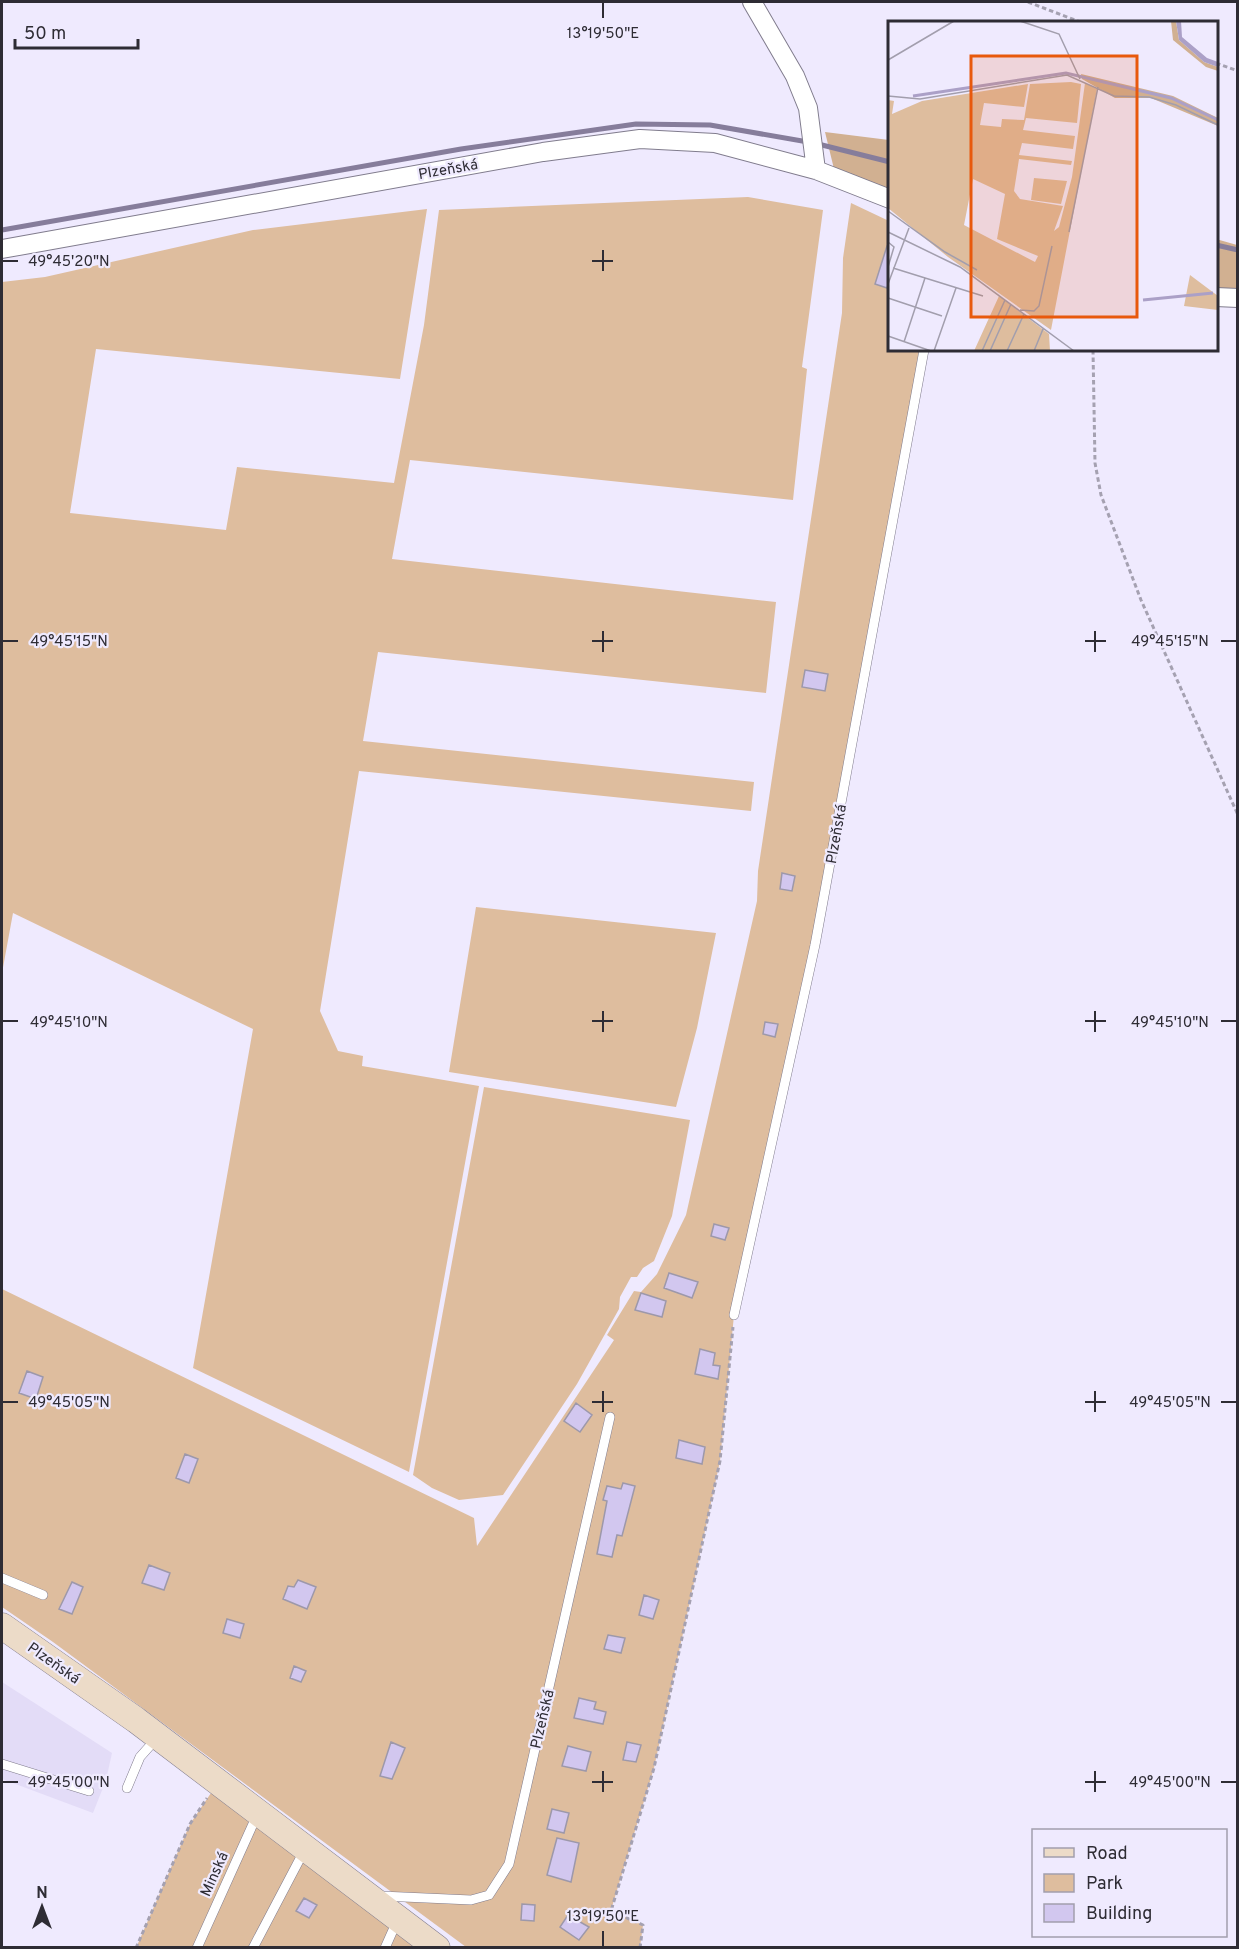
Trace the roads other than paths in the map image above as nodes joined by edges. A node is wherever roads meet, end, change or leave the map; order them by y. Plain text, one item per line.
1 (752, 2) edge
2 (815, 162) junction
3 (888, 198) edge
4 (2, 249) edge
5 (1218, 297) edge
6 (1238, 298) edge
7 (924, 351) edge
8 (734, 1315) road end
9 (610, 1418) dead end
10 (2, 1578) edge
11 (43, 1595) dead end
12 (2, 1626) edge
13 (158, 1737) junction
14 (2, 1764) edge
15 (127, 1788) dead end
16 (89, 1791) dead end
17 (258, 1813) junction
18 (306, 1849) junction
19 (366, 1895) junction
20 (398, 1918) junction
21 (197, 1947) edge
22 (253, 1947) edge
23 (385, 1947) edge
24 (437, 1947) edge

1 - 2 street
2 - 3 street, Plzeňská
2 - 4 street, Plzeňská
5 - 6 street
7 - 8 lane, Plzeňská
9 - 19 lane, Plzeňská
10 - 11 lane
12 - 13 main road, Plzeňská
13 - 15 lane
13 - 17 main road, Plzeňská
14 - 16 lane
17 - 18 main road, Plzeňská
17 - 21 lane, Minská
18 - 19 main road, Plzeňská
18 - 22 lane
19 - 20 main road, Plzeňská
20 - 23 lane
20 - 24 main road, Plzeňská

